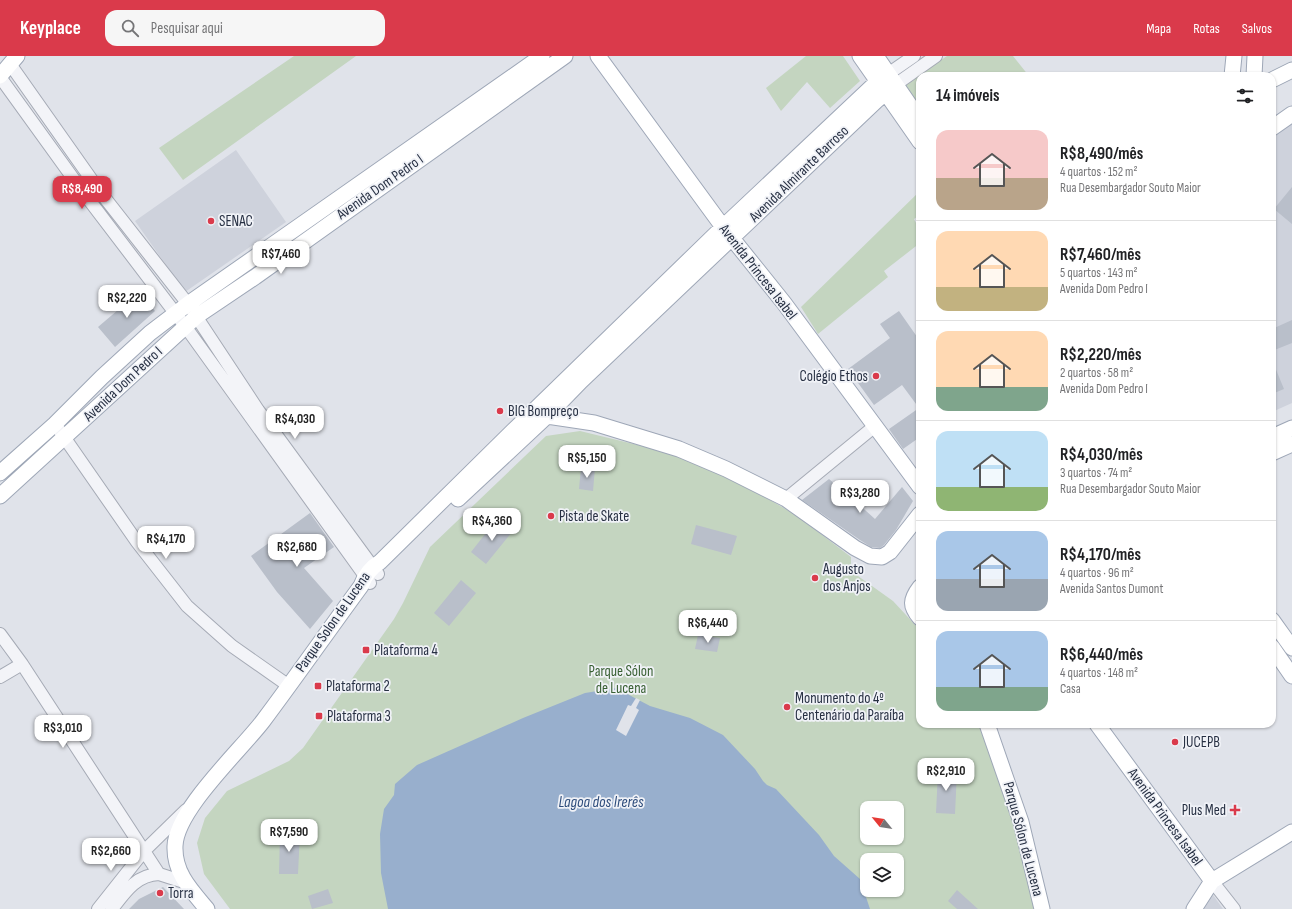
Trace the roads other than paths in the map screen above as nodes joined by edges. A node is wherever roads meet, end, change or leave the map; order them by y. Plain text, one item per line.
1 (542, 56) edge
2 (565, 56) edge
3 (598, 56) edge
4 (860, 56) edge
5 (876, 56) edge
6 (914, 56) edge
7 (936, 56) edge
8 (1234, 56) edge
9 (1255, 56) edge
10 (14, 60) edge
11 (1292, 70) edge
12 (1232, 72) edge
13 (1254, 72) edge
14 (0, 76) edge
15 (1276, 78) edge
16 (886, 83) junction
17 (1292, 114) edge
18 (916, 116) edge
19 (1276, 125) edge
20 (916, 135) edge
21 (727, 232) junction
22 (188, 304) junction
23 (176, 313) junction
24 (197, 316) junction
25 (185, 326) junction
26 (254, 412) junction
27 (542, 412) junction
28 (55, 424) junction
29 (875, 426) junction
30 (1292, 428) edge
31 (1276, 435) edge
32 (65, 438) junction
33 (1292, 444) edge
34 (1276, 451) edge
35 (0, 473) edge
36 (916, 482) edge
37 (0, 496) edge
38 (786, 499) junction
39 (916, 519) edge
40 (369, 578) junction
41 (916, 592) edge
42 (916, 613) edge
43 (1276, 626) edge
44 (0, 634) edge
45 (1292, 648) edge
46 (1276, 653) edge
47 (22, 664) junction
48 (1292, 676) edge
49 (0, 677) edge
50 (289, 686) junction
51 (988, 728) edge
52 (1100, 728) edge
53 (193, 803) junction
54 (1292, 832) edge
55 (144, 851) junction
56 (159, 874) junction
57 (1212, 881) junction
58 (184, 882) junction
59 (98, 909) edge
60 (112, 909) edge
61 (207, 909) edge
62 (1042, 909) edge
63 (1194, 909) edge
64 (1234, 909) edge

1 - 22 main road, Avenida Dom Pedro I
2 - 24 main road, Avenida Dom Pedro I
3 - 21 main road, Avenida Princesa Isabel
4 - 16 main road
5 - 16 main road
6 - 16 street, Avenida Almirante Barroso
7 - 16 street, Avenida Almirante Barroso
8 - 12 main road
9 - 13 main road
10 - 14 main road
10 - 22 street
11 - 15 main road
14 - 23 street
16 - 18 main road
16 - 20 main road
16 - 21 main road, Avenida Almirante Barroso
17 - 19 main road
21 - 27 main road, Avenida Almirante Barroso
21 - 29 main road, Avenida Princesa Isabel
22 - 23 main road, Avenida Dom Pedro I
22 - 24 street
23 - 25 street
23 - 28 main road, Avenida Dom Pedro I
24 - 25 main road, Avenida Dom Pedro I
24 - 26 street
25 - 26 street
25 - 32 main road, Avenida Dom Pedro I
26 - 40 street
27 - 38 main road
27 - 40 main road
28 - 32 street
28 - 35 main road, Avenida Dom Pedro I
29 - 36 main road, Avenida Princesa Isabel
29 - 38 street
30 - 31 main road
32 - 37 main road, Avenida Dom Pedro I
32 - 50 street
33 - 34 main road
38 - 39 main road
40 - 50 main road, Parque Solon de Lucena
41 - 42 main road
43 - 45 main road
44 - 47 street
46 - 48 main road
47 - 49 street
47 - 55 street
50 - 53 main road, Parque Solon de Lucena
51 - 62 main road, Parque Sólon de Lucena
52 - 57 main road, Avenida Princesa Isabel
53 - 55 street, Parque Solon de Lucena
53 - 58 main road
54 - 57 main road
55 - 56 street
55 - 59 street, Parque Solon de Lucena
56 - 58 street
56 - 60 street
57 - 63 main road
57 - 64 street, Avenida Princesa Isabel
58 - 61 main road

